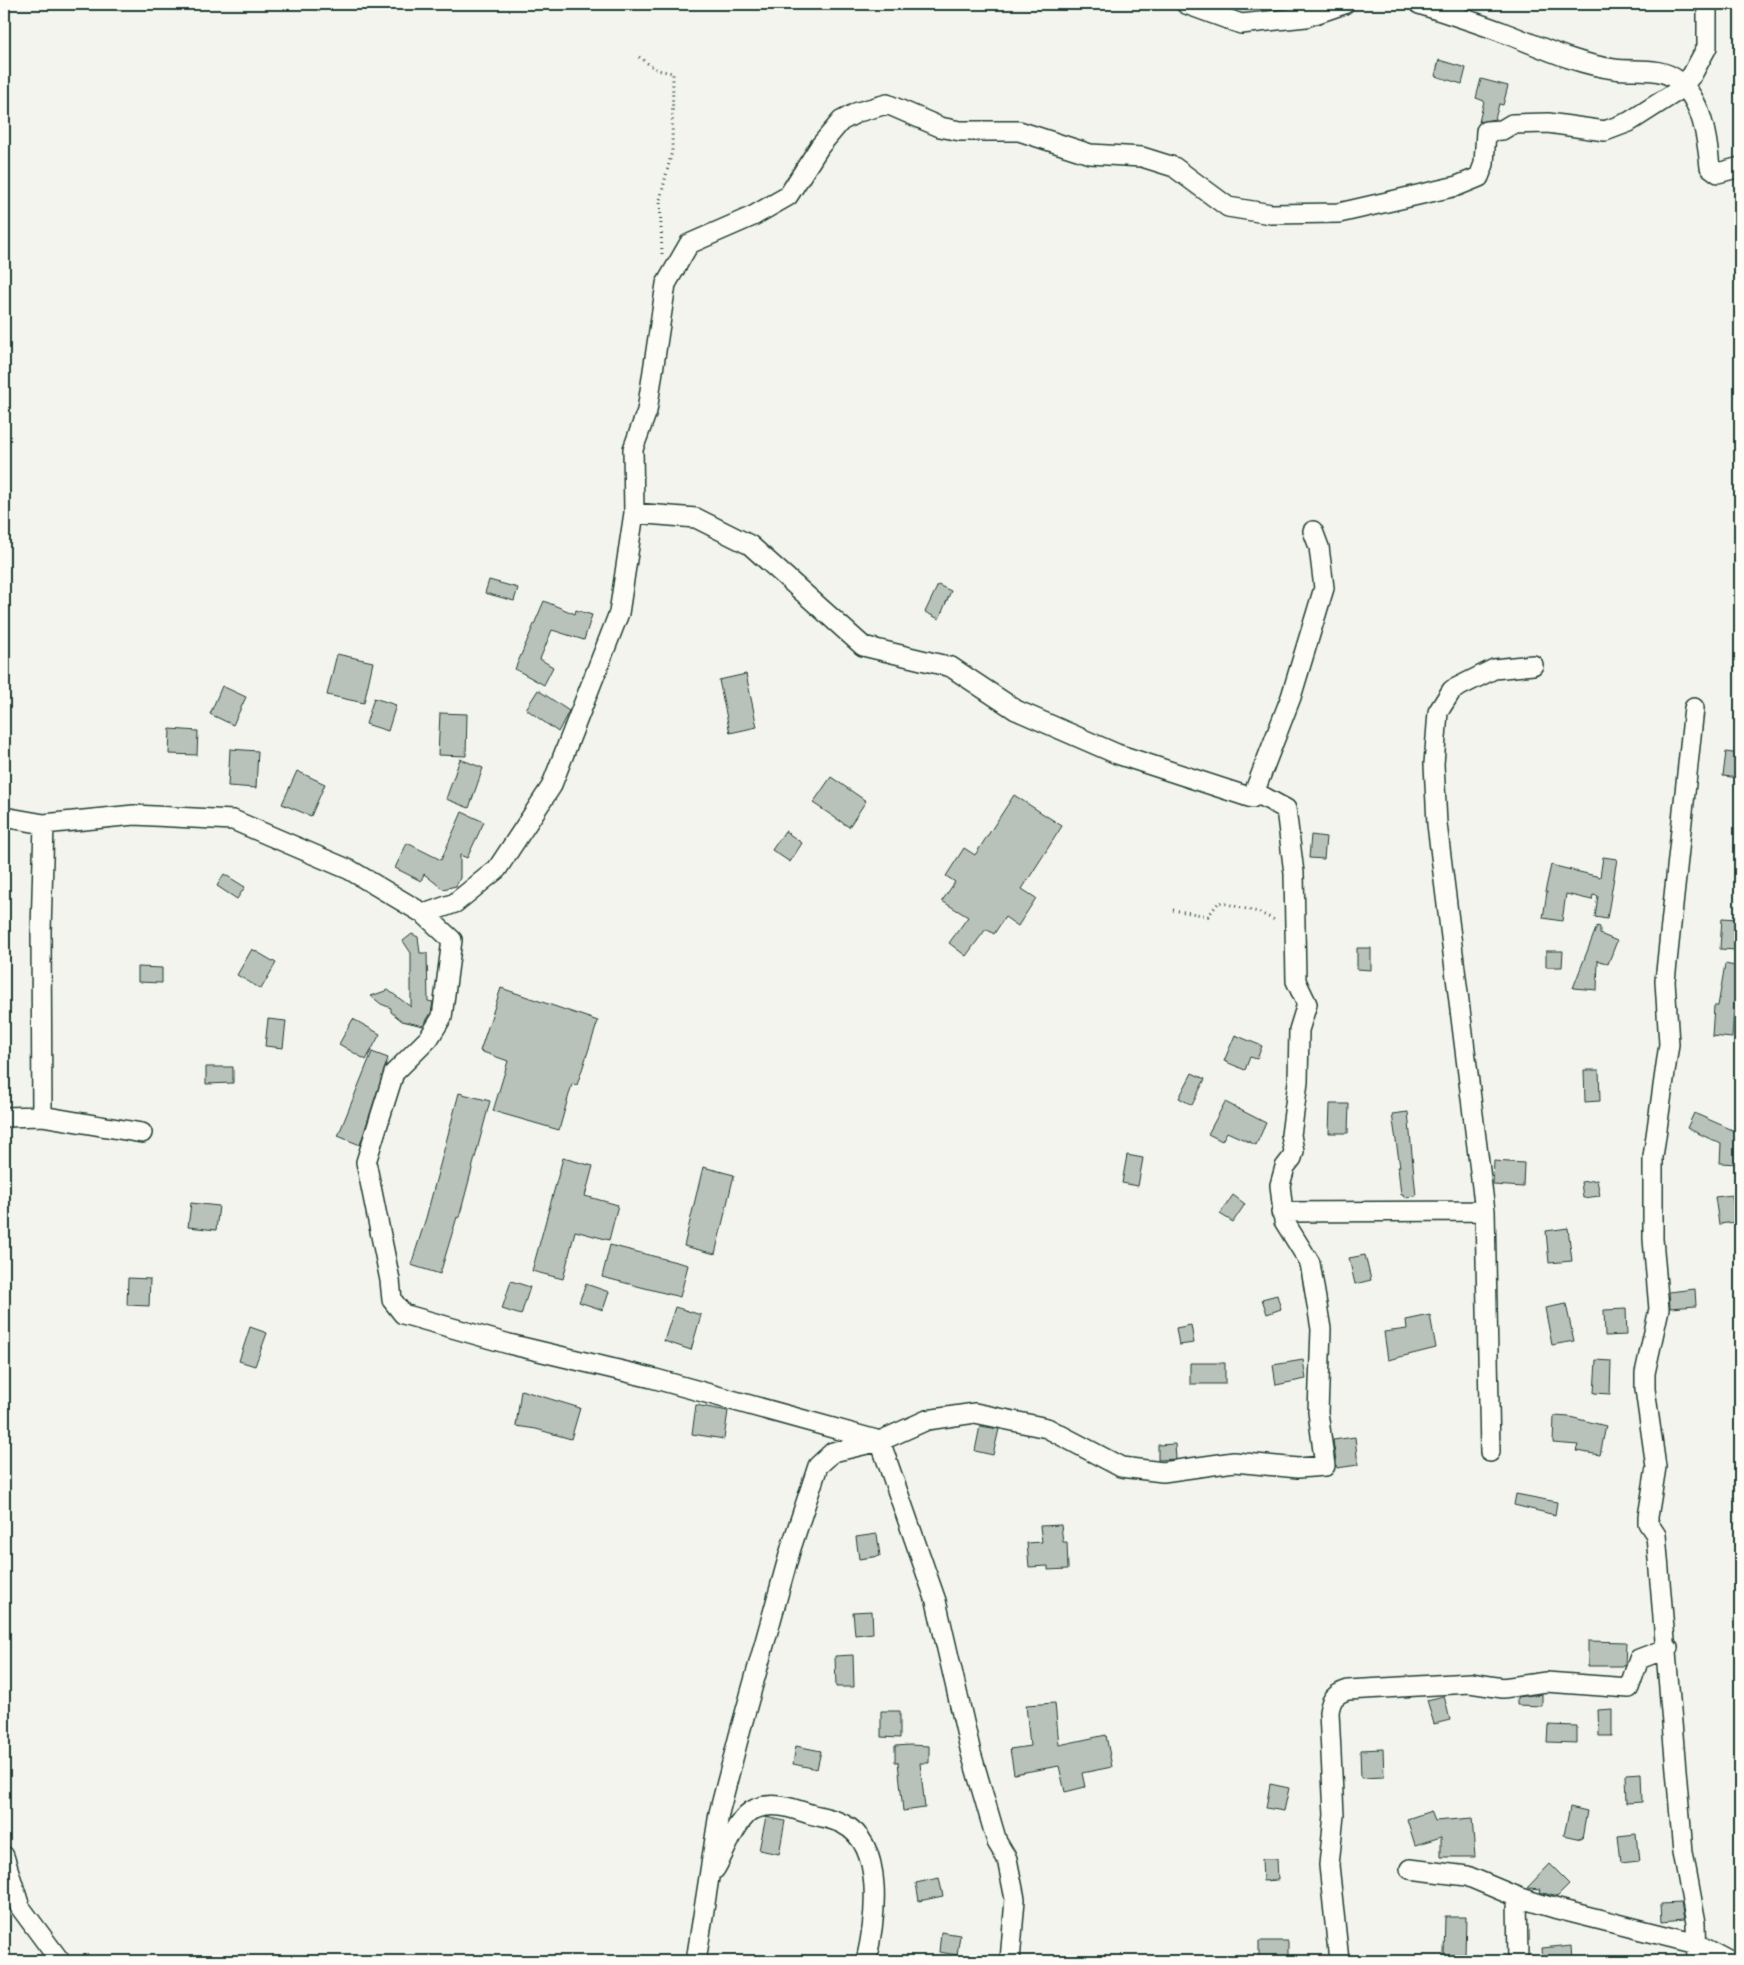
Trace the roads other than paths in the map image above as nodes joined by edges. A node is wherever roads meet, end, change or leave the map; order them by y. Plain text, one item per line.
1 (1186, 4) edge
2 (1344, 4) edge
3 (1419, 4) edge
4 (1707, 4) edge
5 (1683, 86) junction
6 (1740, 166) edge
7 (634, 513) junction
8 (1314, 532) dead end
9 (1532, 665) dead end
10 (1694, 708) dead end
11 (1253, 795) junction
12 (4, 817) edge
13 (44, 824) junction
14 (424, 914) junction
15 (42, 1116) junction
16 (4, 1117) edge
17 (142, 1133) dead end
18 (1485, 1211) junction
19 (1281, 1212) junction
20 (880, 1441) junction
21 (1490, 1452) dead end
22 (1668, 1648) junction
23 (4, 1856) edge
24 (1410, 1869) dead end
25 (710, 1876) junction
26 (9, 1895) edge
27 (1517, 1897) junction
28 (1697, 1953) edge
29 (60, 1961) edge
30 (696, 1961) edge
31 (866, 1961) edge
32 (1010, 1961) edge
33 (1339, 1961) edge
34 (1518, 1961) edge
35 (1729, 1961) edge

1 - 2 street
3 - 5 street
4 - 5 street
5 - 6 street
5 - 7 street
7 - 11 street
7 - 14 street
8 - 11 street
9 - 18 street
10 - 22 street
11 - 19 street
12 - 13 street
13 - 14 street
13 - 15 street
14 - 20 street
15 - 16 street
15 - 17 street
18 - 19 street
18 - 21 street
19 - 20 street
20 - 25 street
20 - 32 street
22 - 28 street
22 - 33 street
23 - 26 street
24 - 27 street
25 - 30 street
25 - 31 street
26 - 29 street
27 - 28 street
27 - 34 street
28 - 35 street

